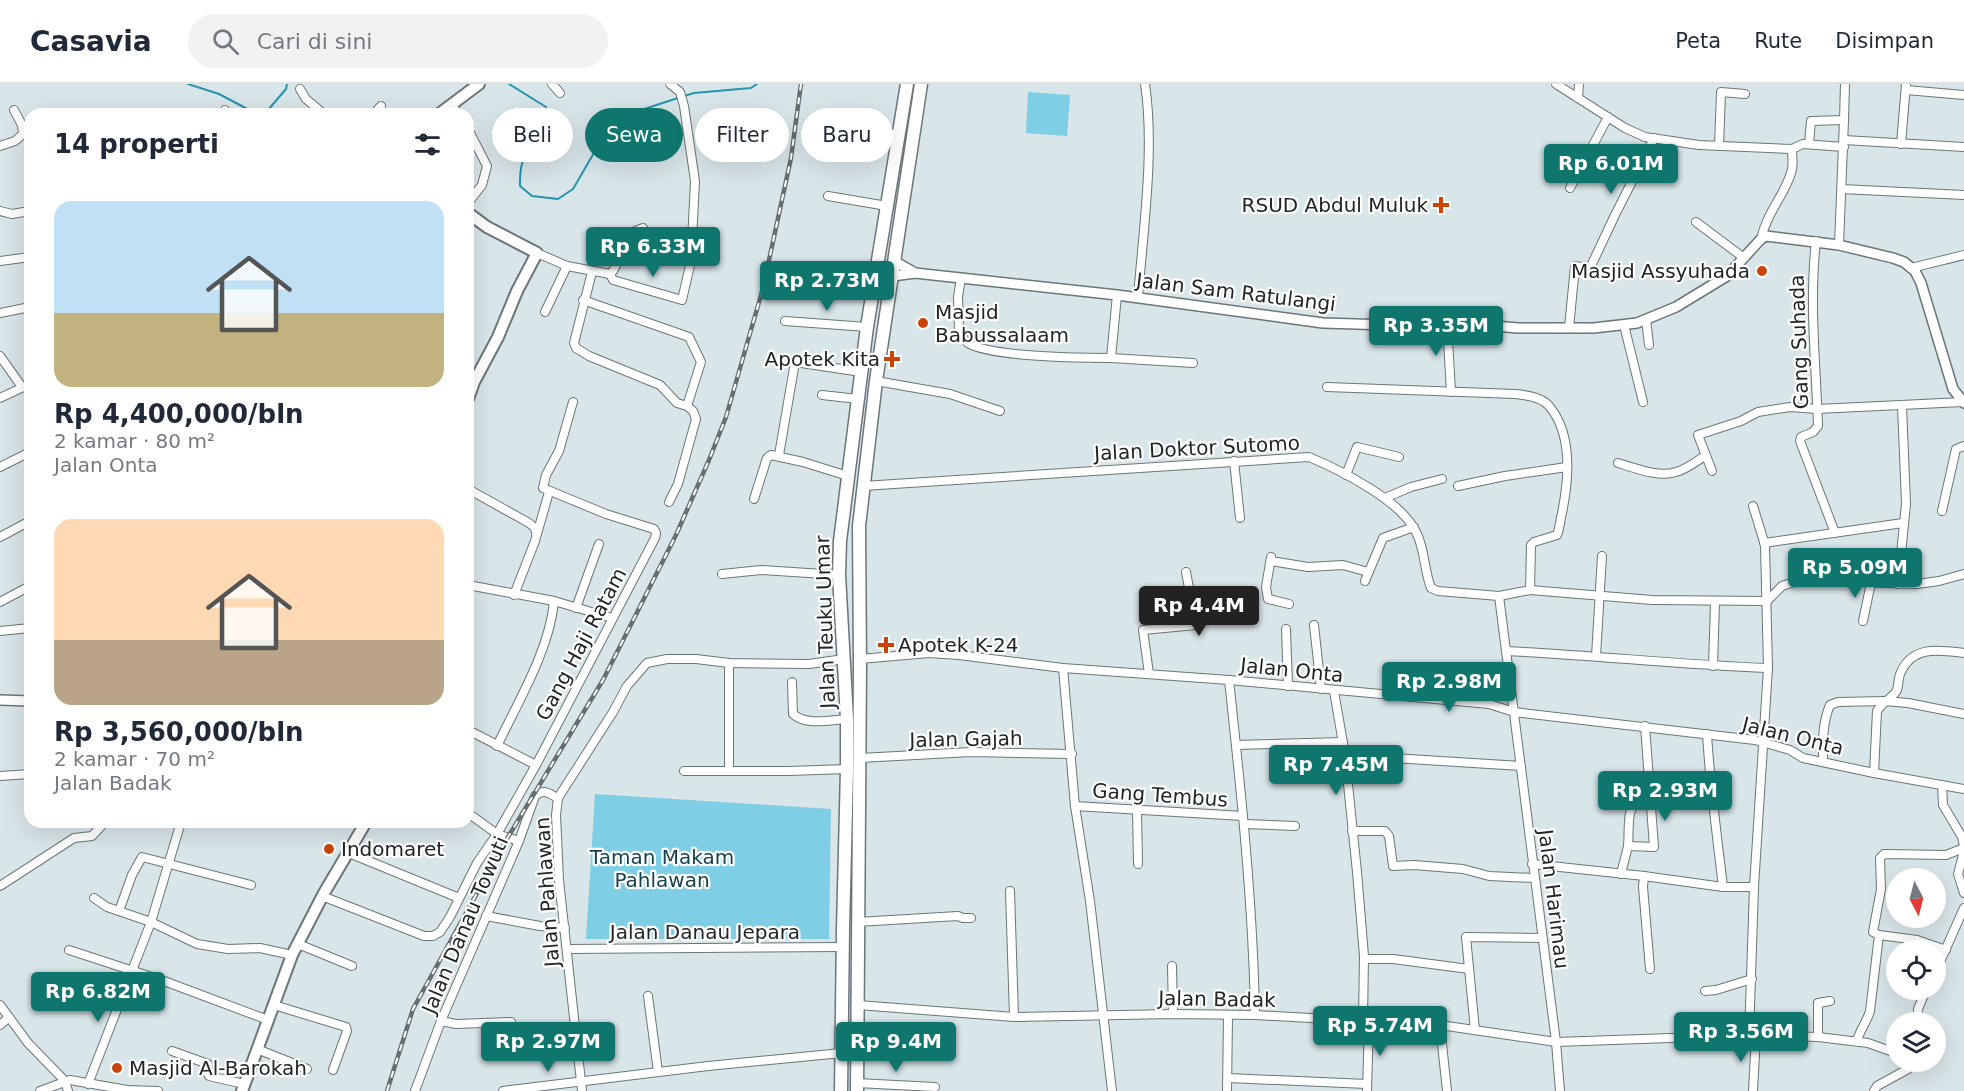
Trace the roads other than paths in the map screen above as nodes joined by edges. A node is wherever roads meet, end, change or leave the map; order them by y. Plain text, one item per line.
1 (552, 84) edge
2 (670, 84) edge
3 (907, 84) edge
4 (921, 84) edge
5 (1144, 84) edge
6 (1556, 84) edge
7 (1579, 84) edge
8 (1845, 84) edge
9 (478, 85) edge
10 (1906, 87) edge
11 (1730, 88) edge
12 (300, 89) dead end
13 (560, 93) dead end
14 (1745, 94) dead end
15 (1964, 95) edge
16 (1578, 98) junction
17 (317, 108) edge
18 (456, 108) edge
19 (14, 110) dead end
20 (1608, 117) junction
21 (1844, 120) junction
22 (893, 134) edge
23 (899, 135) junction
24 (1654, 138) junction
25 (474, 141) edge
26 (1844, 143) junction
27 (1809, 144) junction
28 (1901, 144) junction
29 (0, 146) edge
30 (1719, 146) junction
31 (1964, 147) edge
32 (1792, 149) junction
33 (1570, 188) dead end
34 (1842, 189) junction
35 (474, 195) edge
36 (1964, 195) edge
37 (828, 196) dead end
38 (904, 197) junction
39 (888, 200) junction
40 (0, 211) edge
41 (24, 212) dead end
42 (474, 221) edge
43 (1696, 222) dead end
44 (643, 228) dead end
45 (1761, 239) junction
46 (1816, 242) junction
47 (881, 243) junction
48 (897, 245) junction
49 (1839, 245) junction
50 (537, 253) junction
51 (1964, 255) edge
52 (24, 258) edge
53 (1744, 258) junction
54 (0, 261) edge
55 (894, 261) junction
56 (567, 266) junction
57 (1911, 268) junction
58 (592, 272) junction
59 (915, 273) junction
60 (610, 274) junction
61 (893, 276) junction
62 (961, 278) junction
63 (1117, 295) junction
64 (1138, 298) junction
65 (583, 300) junction
66 (24, 308) edge
67 (545, 312) dead end
68 (0, 313) edge
69 (1646, 319) junction
70 (785, 321) dead end
71 (1447, 322) junction
72 (1624, 325) junction
73 (867, 327) junction
74 (1569, 328) junction
75 (1649, 345) dead end
76 (0, 356) edge
77 (1112, 358) junction
78 (1194, 363) dead end
79 (861, 372) junction
80 (876, 381) junction
81 (474, 382) edge
82 (22, 387) joint
83 (1327, 387) dead end
84 (1451, 392) junction
85 (822, 395) dead end
86 (0, 398) edge
87 (858, 399) junction
88 (573, 402) dead end
89 (1643, 402) dead end
90 (1963, 403) edge
91 (687, 406) junction
92 (1902, 406) junction
93 (1817, 409) junction
94 (1000, 411) dead end
95 (1964, 446) edge
96 (24, 455) edge
97 (779, 455) junction
98 (1706, 455) junction
99 (1399, 457) dead end
100 (1234, 461) junction
101 (1618, 464) dead end
102 (0, 467) edge
103 (1567, 467) junction
104 (1712, 471) dead end
105 (1346, 475) junction
106 (848, 476) junction
107 (1442, 479) dead end
108 (863, 486) junction
109 (1458, 486) dead end
110 (474, 492) edge
111 (549, 492) junction
112 (1385, 498) junction
113 (753, 499) dead end
114 (669, 502) dead end
115 (1753, 506) dead end
116 (1942, 512) dead end
117 (1240, 518) dead end
118 (1903, 523) junction
119 (24, 524) edge
120 (659, 524) dead end
121 (1414, 527) junction
122 (1835, 533) junction
123 (536, 535) junction
124 (656, 535) junction
125 (0, 537) edge
126 (1764, 543) junction
127 (599, 544) dead end
128 (1602, 556) dead end
129 (1186, 572) dead end
130 (1368, 572) junction
131 (722, 574) dead end
132 (1964, 574) edge
133 (839, 575) junction
134 (1365, 581) dead end
135 (1871, 583) junction
136 (1898, 584) junction
137 (474, 586) edge
138 (24, 589) edge
139 (1530, 590) junction
140 (514, 595) junction
141 (1599, 595) junction
142 (1498, 596) junction
143 (0, 602) edge
144 (554, 602) junction
145 (1715, 602) junction
146 (1767, 602) junction
147 (1288, 604) dead end
148 (576, 608) junction
149 (612, 618) junction
150 (1863, 621) dead end
151 (1314, 625) dead end
152 (24, 629) edge
153 (1286, 629) dead end
154 (0, 631) edge
155 (1506, 651) junction
156 (1964, 653) edge
157 (1596, 656) junction
158 (844, 659) junction
159 (860, 659) junction
160 (729, 663) junction
161 (1713, 666) junction
162 (1063, 668) junction
163 (1768, 668) junction
164 (1149, 674) junction
165 (1229, 680) junction
166 (792, 682) dead end
167 (1288, 686) junction
168 (1321, 689) junction
169 (1334, 691) junction
170 (0, 700) edge
171 (24, 701) edge
172 (1885, 701) junction
173 (1514, 712) junction
174 (1964, 714) edge
175 (847, 719) junction
176 (1645, 726) junction
177 (474, 733) edge
178 (1707, 734) junction
179 (1343, 742) junction
180 (1764, 743) junction
181 (1236, 745) junction
182 (497, 746) junction
183 (1072, 754) junction
184 (1345, 755) junction
185 (860, 758) junction
186 (1823, 762) junction
187 (536, 765) junction
188 (1521, 766) junction
189 (847, 769) junction
190 (684, 771) dead end
191 (729, 771) junction
192 (1874, 773) junction
193 (24, 774) edge
194 (0, 776) edge
195 (1942, 785) junction
196 (1964, 789) edge
197 (558, 798) junction
198 (1652, 798) junction
199 (853, 803) junction
200 (1712, 803) junction
201 (1075, 806) junction
202 (1137, 810) junction
203 (474, 817) edge
204 (1244, 820) junction
205 (1953, 824) junction
206 (1294, 826) dead end
207 (1964, 826) edge
208 (99, 828) edge
209 (179, 828) edge
210 (363, 828) edge
211 (1352, 831) junction
212 (497, 834) junction
213 (519, 841) junction
214 (1628, 846) junction
215 (1964, 848) edge
216 (349, 853) junction
217 (168, 863) junction
218 (1138, 864) dead end
219 (1532, 864) junction
220 (1621, 874) junction
221 (1644, 876) junction
222 (1534, 878) junction
223 (251, 885) dead end
224 (0, 886) edge
225 (1723, 887) junction
226 (1754, 887) junction
227 (1010, 891) dead end
228 (1964, 893) edge
229 (322, 896) junction
230 (93, 898) dead end
231 (459, 898) junction
232 (1964, 908) edge
233 (119, 911) junction
234 (486, 916) junction
235 (971, 918) dead end
236 (151, 921) junction
237 (843, 921) junction
238 (857, 922) junction
239 (565, 928) junction
240 (1879, 935) junction
241 (1542, 938) junction
242 (1917, 940) edge
243 (298, 944) junction
244 (843, 947) junction
245 (567, 949) junction
246 (69, 950) dead end
247 (1946, 950) edge
248 (292, 955) junction
249 (1364, 959) junction
250 (352, 966) dead end
251 (1172, 966) dead end
252 (1469, 969) junction
253 (1650, 969) dead end
254 (132, 970) junction
255 (1752, 979) junction
256 (1705, 991) dead end
257 (648, 996) dead end
258 (1830, 1001) dead end
259 (0, 1005) edge
260 (274, 1005) junction
261 (858, 1005) junction
262 (1173, 1014) junction
263 (1255, 1015) junction
264 (1228, 1016) junction
265 (9, 1017) junction
266 (1014, 1017) junction
267 (1103, 1017) junction
268 (268, 1020) junction
269 (441, 1020) junction
270 (511, 1022) dead end
271 (1366, 1022) junction
272 (0, 1025) edge
273 (1440, 1025) junction
274 (1475, 1030) junction
275 (1752, 1035) junction
276 (1818, 1037) junction
277 (1857, 1041) junction
278 (1556, 1042) junction
279 (257, 1048) junction
280 (1886, 1049) edge
281 (172, 1052) dead end
282 (842, 1053) junction
283 (307, 1069) dead end
284 (333, 1070) dead end
285 (658, 1072) junction
286 (1900, 1072) edge
287 (1228, 1078) junction
288 (65, 1081) junction
289 (581, 1081) junction
290 (88, 1084) junction
291 (857, 1087) edge
292 (935, 1087) dead end
293 (243, 1088) edge
294 (1367, 1088) edge
295 (40, 1091) edge
296 (68, 1091) edge
297 (127, 1091) edge
298 (158, 1091) edge
299 (415, 1091) edge
300 (503, 1091) edge
301 (582, 1091) edge
302 (842, 1091) edge
303 (1112, 1091) edge
304 (1227, 1091) edge
305 (1447, 1091) edge
306 (1560, 1091) edge
307 (1753, 1091) edge
308 (1874, 1091) edge

1 - 13 street
2 - 60 street
3 - 23 highway, Jalan Teuku Umar
4 - 38 highway, Jalan Teuku Umar
5 - 64 street
6 - 16 street
7 - 16 street
8 - 21 street
9 - 18 main road
10 - 15 street
10 - 28 street
11 - 14 street
11 - 30 street
12 - 17 street
16 - 20 street
19 - 29 street
20 - 24 street
20 - 33 street
21 - 26 street
21 - 27 street
22 - 23 street
23 - 39 highway, Jalan Teuku Umar
24 - 30 street
24 - 74 street
25 - 35 street
26 - 27 street
26 - 28 street
26 - 34 street
27 - 32 street
28 - 31 street
30 - 32 street
32 - 45 street
34 - 36 street
34 - 49 street
37 - 39 street
38 - 39 highway
38 - 48 highway, Jalan Teuku Umar
39 - 47 highway, Jalan Teuku Umar
40 - 41 street
42 - 50 main road
43 - 53 street
44 - 60 street
45 - 46 street
45 - 53 street, Jalan Sam Ratulangi
46 - 49 street
46 - 93 street, Gang Suhada
47 - 48 highway
47 - 73 highway, Jalan Teuku Umar
48 - 55 highway, Jalan Teuku Umar
49 - 57 street
50 - 56 street
50 - 81 main road
51 - 57 street
52 - 54 street
53 - 69 street, Jalan Sam Ratulangi
55 - 59 street, Jalan Sam Ratulangi
55 - 61 highway, Jalan Teuku Umar
56 - 58 street
56 - 67 street
57 - 90 street
58 - 60 street
58 - 65 street
59 - 61 street, Jalan Sam Ratulangi
59 - 62 street, Jalan Sam Ratulangi
61 - 80 highway, Jalan Teuku Umar
62 - 63 street, Jalan Sam Ratulangi
62 - 77 street
63 - 64 street, Jalan Sam Ratulangi
63 - 77 street
64 - 71 street, Jalan Sam Ratulangi
65 - 91 street
65 - 91 street
66 - 68 street
69 - 72 street, Jalan Sam Ratulangi
69 - 75 street
70 - 73 street
71 - 74 street, Jalan Sam Ratulangi
71 - 84 street
72 - 74 street, Jalan Sam Ratulangi
72 - 89 street
73 - 79 highway, Jalan Teuku Umar
76 - 82 street
77 - 78 street
79 - 87 highway, Jalan Teuku Umar
79 - 97 street
80 - 94 street
80 - 108 highway, Jalan Teuku Umar
82 - 86 street
83 - 84 street
84 - 103 street
85 - 87 street
87 - 106 highway, Jalan Teuku Umar
88 - 111 street
90 - 92 street
91 - 114 street
92 - 93 street
92 - 118 street
93 - 98 street
93 - 122 street, Gang Suhada
95 - 116 street
96 - 102 street
97 - 106 street
97 - 113 street
98 - 101 street
98 - 104 street
99 - 105 street
100 - 105 street, Jalan Doktor Sutomo
100 - 108 street, Jalan Doktor Sutomo
100 - 117 street
103 - 109 street
103 - 139 street
105 - 112 street, Jalan Doktor Sutomo
106 - 133 highway, Jalan Teuku Umar
107 - 112 street
108 - 159 highway, Jalan Teuku Umar
110 - 123 street
111 - 123 street
111 - 124 street
112 - 121 street, Jalan Doktor Sutomo
115 - 126 street
118 - 122 street
118 - 136 street
119 - 125 street
120 - 124 street, Gang Haji Ratam
121 - 130 street
121 - 142 street, Jalan Doktor Sutomo
122 - 126 street
123 - 140 street
124 - 149 street, Gang Haji Ratam
126 - 146 street
127 - 148 street
128 - 141 street
129 - 164 street
130 - 134 street
130 - 147 street
131 - 133 street
132 - 136 street
133 - 158 highway, Jalan Teuku Umar
135 - 136 street
135 - 146 street
135 - 150 street
137 - 140 street
138 - 143 street
139 - 141 street
139 - 142 street
140 - 144 street
141 - 145 street
141 - 157 street
142 - 155 street, Jalan Harimau
144 - 148 street
144 - 182 street
145 - 146 street
145 - 161 street
146 - 163 street
148 - 149 street
149 - 187 street, Gang Haji Ratam
151 - 168 street
152 - 154 street
153 - 167 street
155 - 157 street
155 - 173 street, Jalan Harimau
156 - 172 street
157 - 161 street
158 - 160 street, Jalan Pahlawan
158 - 175 highway, Jalan Teuku Umar
159 - 162 street, Jalan Onta
159 - 185 highway, Jalan Teuku Umar
160 - 191 street
160 - 197 street, Jalan Pahlawan
161 - 163 street
162 - 164 street, Jalan Onta
162 - 183 street
163 - 180 street
164 - 165 street, Jalan Onta
165 - 167 street, Jalan Onta
165 - 181 street
166 - 175 street
167 - 168 street, Jalan Onta
168 - 169 street, Jalan Onta
169 - 173 street, Jalan Onta
169 - 179 street
170 - 171 street
172 - 174 street
172 - 186 street
172 - 192 street
173 - 176 street, Jalan Onta
173 - 188 street, Jalan Harimau
175 - 189 highway, Jalan Teuku Umar
176 - 178 street, Jalan Onta
176 - 198 street
177 - 182 street
178 - 180 street, Jalan Onta
178 - 200 street
179 - 181 street
179 - 184 street
180 - 186 street, Jalan Onta
180 - 226 street
181 - 204 street
182 - 187 street
183 - 185 street, Jalan Gajah
183 - 201 street
184 - 188 street
184 - 211 street
185 - 199 highway, Jalan Teuku Umar
186 - 192 street, Jalan Onta
187 - 212 street, Gang Haji Ratam
188 - 219 street, Jalan Harimau
189 - 191 street
189 - 199 highway, Jalan Teuku Umar
190 - 191 street
192 - 195 street, Jalan Onta
193 - 194 street
195 - 196 street, Jalan Onta
195 - 205 street
197 - 213 street, Jalan Danau Towuti
197 - 239 street, Jalan Pahlawan
198 - 200 street
198 - 214 street
198 - 214 street
199 - 237 highway, Jalan Teuku Umar
199 - 238 highway, Jalan Teuku Umar
200 - 225 street
201 - 202 street, Gang Tembus
201 - 267 street
202 - 204 street, Gang Tembus
202 - 218 street
203 - 212 street
204 - 206 street, Gang Tembus
204 - 263 street
205 - 207 street
205 - 215 street
208 - 224 street
209 - 217 street
210 - 216 main road
211 - 222 street
211 - 249 street
212 - 213 street
212 - 231 street, Gang Haji Ratam
213 - 234 street, Jalan Danau Towuti
214 - 220 street
215 - 228 street
215 - 240 street
216 - 229 main road
216 - 231 street
217 - 223 street
217 - 233 street
217 - 236 street
219 - 220 street
219 - 222 street, Jalan Harimau
220 - 221 street
221 - 225 street
221 - 253 street
222 - 241 street, Jalan Harimau
225 - 226 street
226 - 255 street
227 - 266 street
229 - 231 street, Gang Haji Ratam
229 - 243 main road
230 - 233 street
232 - 247 street
233 - 236 street
234 - 239 street
234 - 269 street, Jalan Danau Towuti
235 - 238 street
236 - 248 street
236 - 254 street
237 - 238 highway
237 - 244 highway, Jalan Teuku Umar
238 - 261 highway, Jalan Teuku Umar
239 - 245 street, Jalan Pahlawan
240 - 242 street
240 - 277 street
241 - 252 street
241 - 278 street, Jalan Harimau
243 - 248 main road
243 - 250 street
244 - 245 street, Jalan Danau Jepara
244 - 282 highway, Jalan Teuku Umar
245 - 289 street, Jalan Pahlawan
246 - 254 street
248 - 260 main road
249 - 252 street
249 - 271 street
251 - 262 street
252 - 274 street
254 - 268 street
254 - 290 street
255 - 256 street
255 - 275 street
257 - 285 street
258 - 276 street
259 - 265 street
260 - 268 main road
260 - 284 street
261 - 266 street, Jalan Badak
261 - 291 highway, Jalan Teuku Umar
262 - 264 street, Jalan Badak
262 - 267 street, Jalan Badak
263 - 264 street, Jalan Badak
263 - 271 street, Jalan Badak
264 - 287 street
265 - 272 street
265 - 288 street
266 - 267 street, Jalan Badak
267 - 303 street
268 - 279 main road
269 - 270 street
269 - 299 street, Jalan Danau Towuti
271 - 273 street, Jalan Badak
271 - 294 street
273 - 274 street, Jalan Badak
273 - 305 street
274 - 278 street, Jalan Badak
275 - 276 street, Jalan Badak
275 - 278 street, Jalan Badak
275 - 307 street
276 - 277 street, Jalan Badak
277 - 280 street, Jalan Badak
278 - 306 street, Jalan Harimau
279 - 283 street
279 - 293 main road
281 - 293 street
282 - 285 street
282 - 302 highway, Jalan Teuku Umar
285 - 289 street
286 - 308 street
287 - 294 street
287 - 304 street
288 - 290 street
288 - 295 street
288 - 296 street
289 - 300 street
289 - 301 street, Jalan Pahlawan
290 - 297 street
291 - 292 street
297 - 298 street

